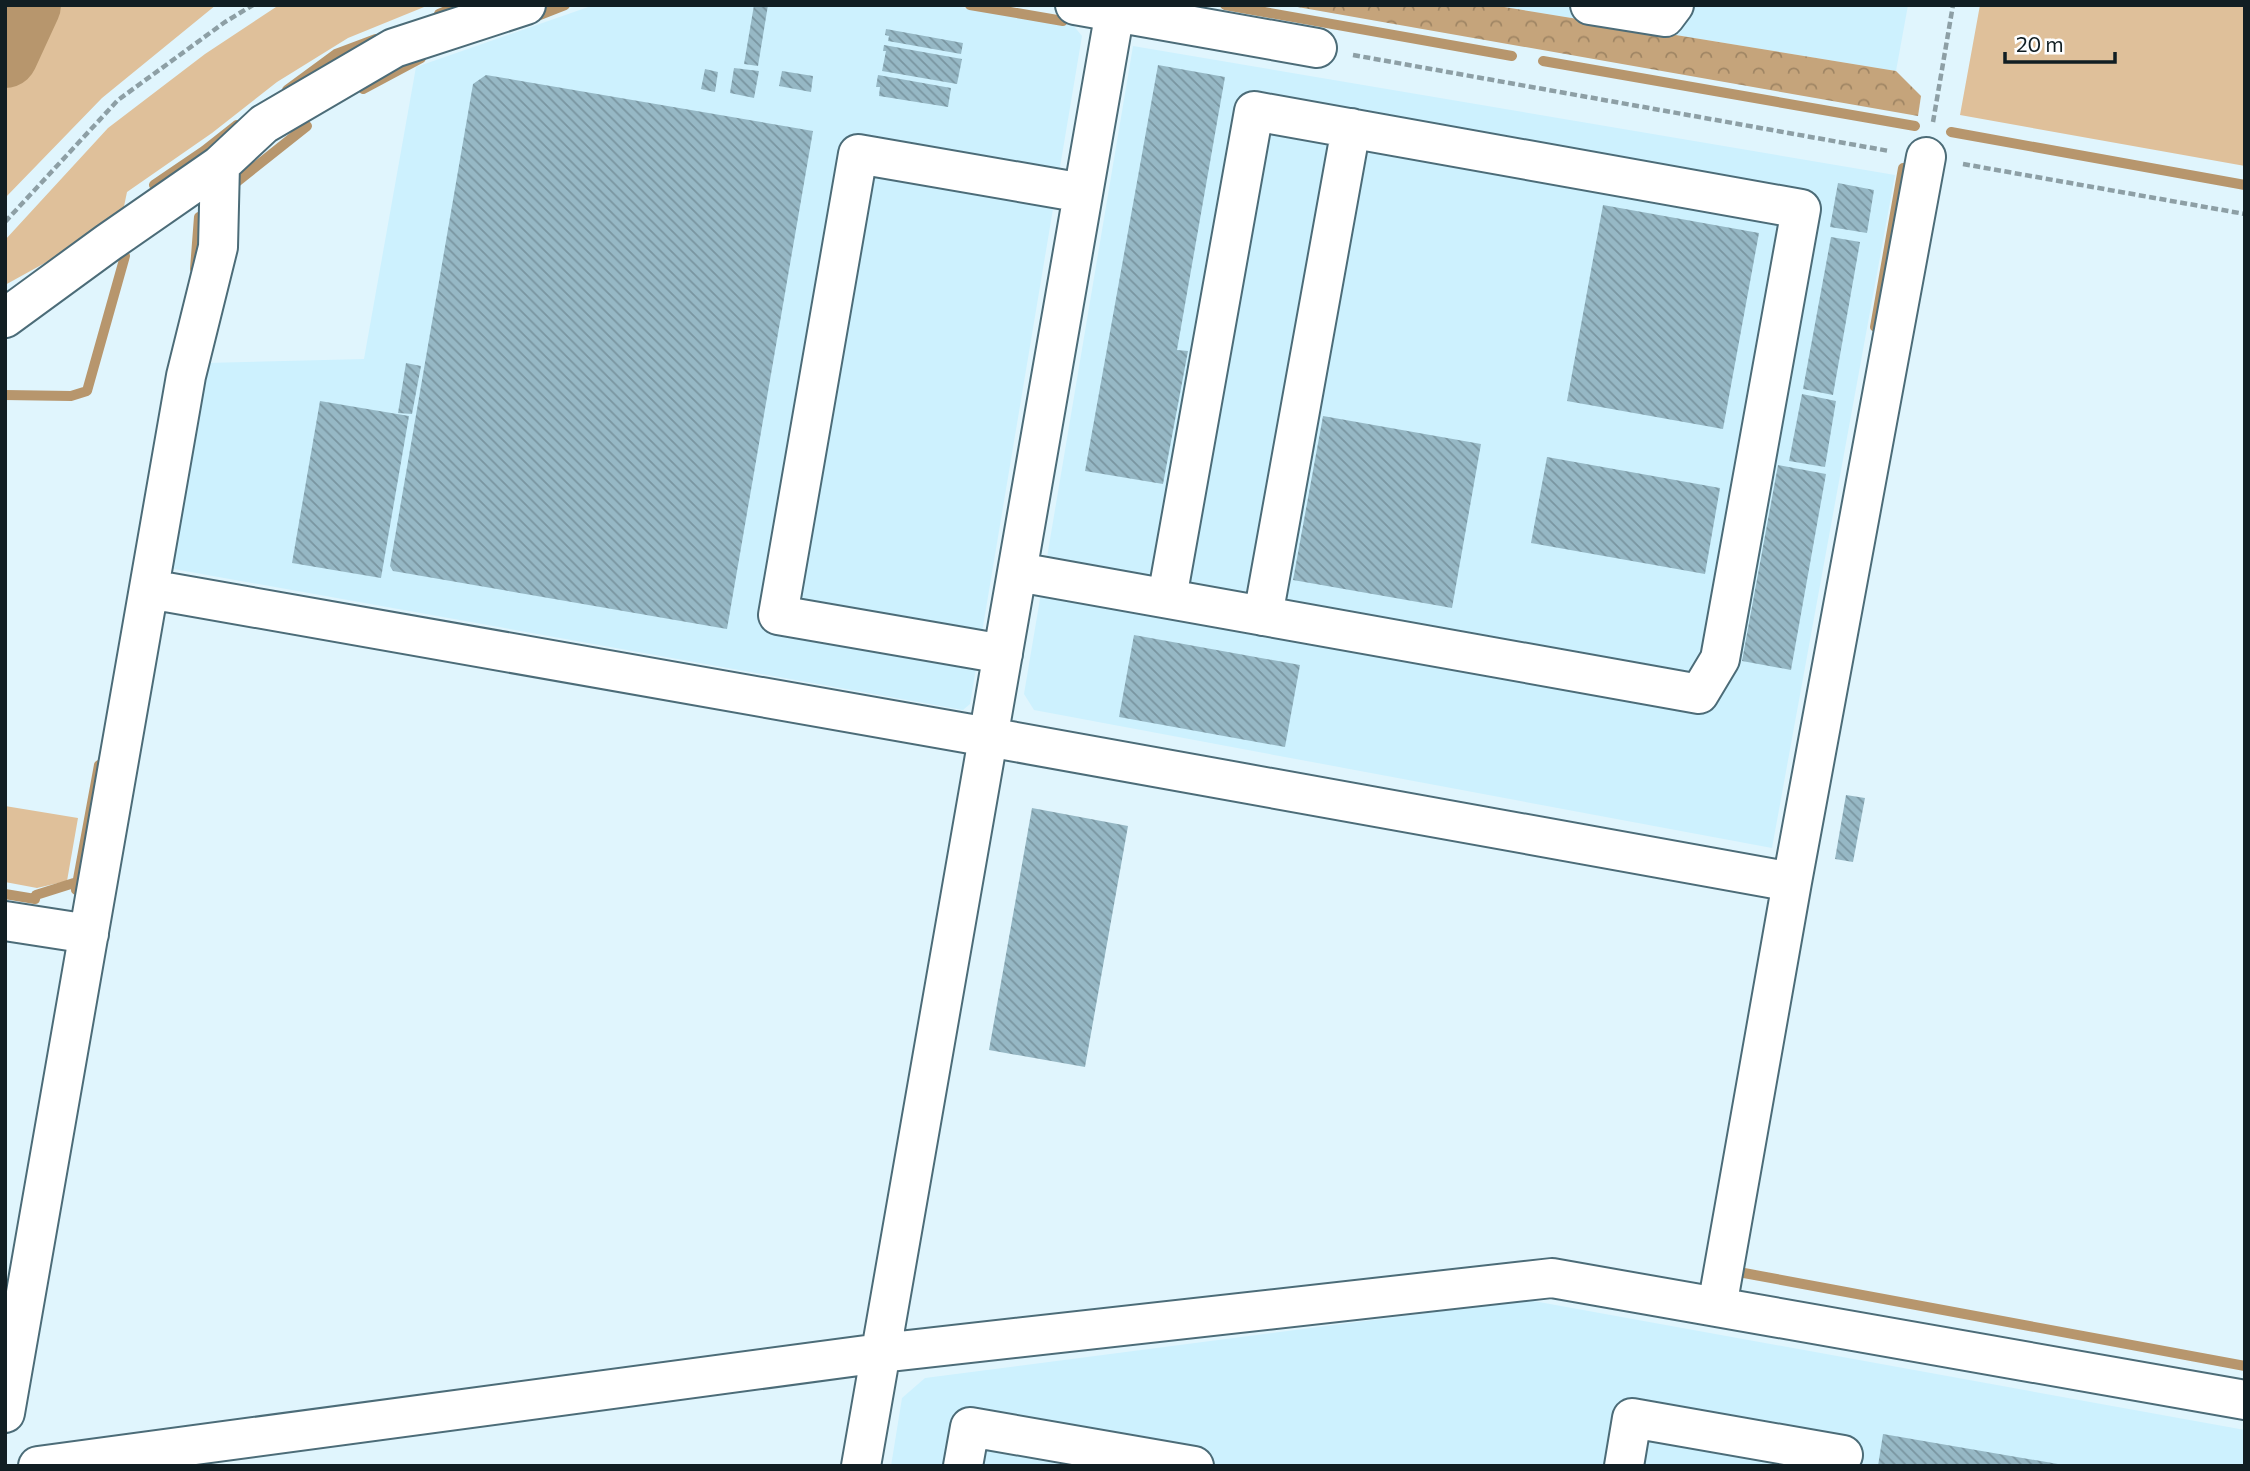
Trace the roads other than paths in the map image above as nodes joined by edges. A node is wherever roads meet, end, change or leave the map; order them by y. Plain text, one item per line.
1 (526, 5) edge
2 (1075, 5) edge
3 (1590, 5) edge
4 (1674, 5) edge
5 (1115, 9) edge
6 (1317, 48) road end
7 (1351, 128) junction
8 (1926, 158) road end
9 (220, 165) junction
10 (1083, 193) junction
11 (5, 318) edge
12 (1018, 572) junction
13 (149, 589) junction
14 (1167, 598) junction
15 (1263, 616) junction
16 (1003, 654) junction
17 (988, 737) junction
18 (1792, 882) junction
19 (5, 921) edge
20 (89, 934) junction
21 (1717, 1307) junction
22 (881, 1353) junction
23 (2245, 1400) edge
24 (5, 1413) edge
25 (1843, 1455) dead end
26 (38, 1466) edge
27 (861, 1466) edge
28 (963, 1466) edge
29 (1194, 1466) edge
30 (1623, 1466) edge

1 - 9 street
2 - 5 street
3 - 4 street
5 - 6 street
5 - 10 street
7 - 14 street
7 - 15 street
7 - 15 street
8 - 18 street
9 - 11 street
9 - 13 street
10 - 12 street
10 - 16 street
12 - 14 street
12 - 16 street
13 - 17 street
13 - 20 street
14 - 15 street
16 - 17 street
17 - 18 street
17 - 22 street
18 - 21 street
19 - 20 street
20 - 24 street
21 - 22 street
21 - 23 street
22 - 26 street
22 - 27 street
25 - 30 street
28 - 29 street

